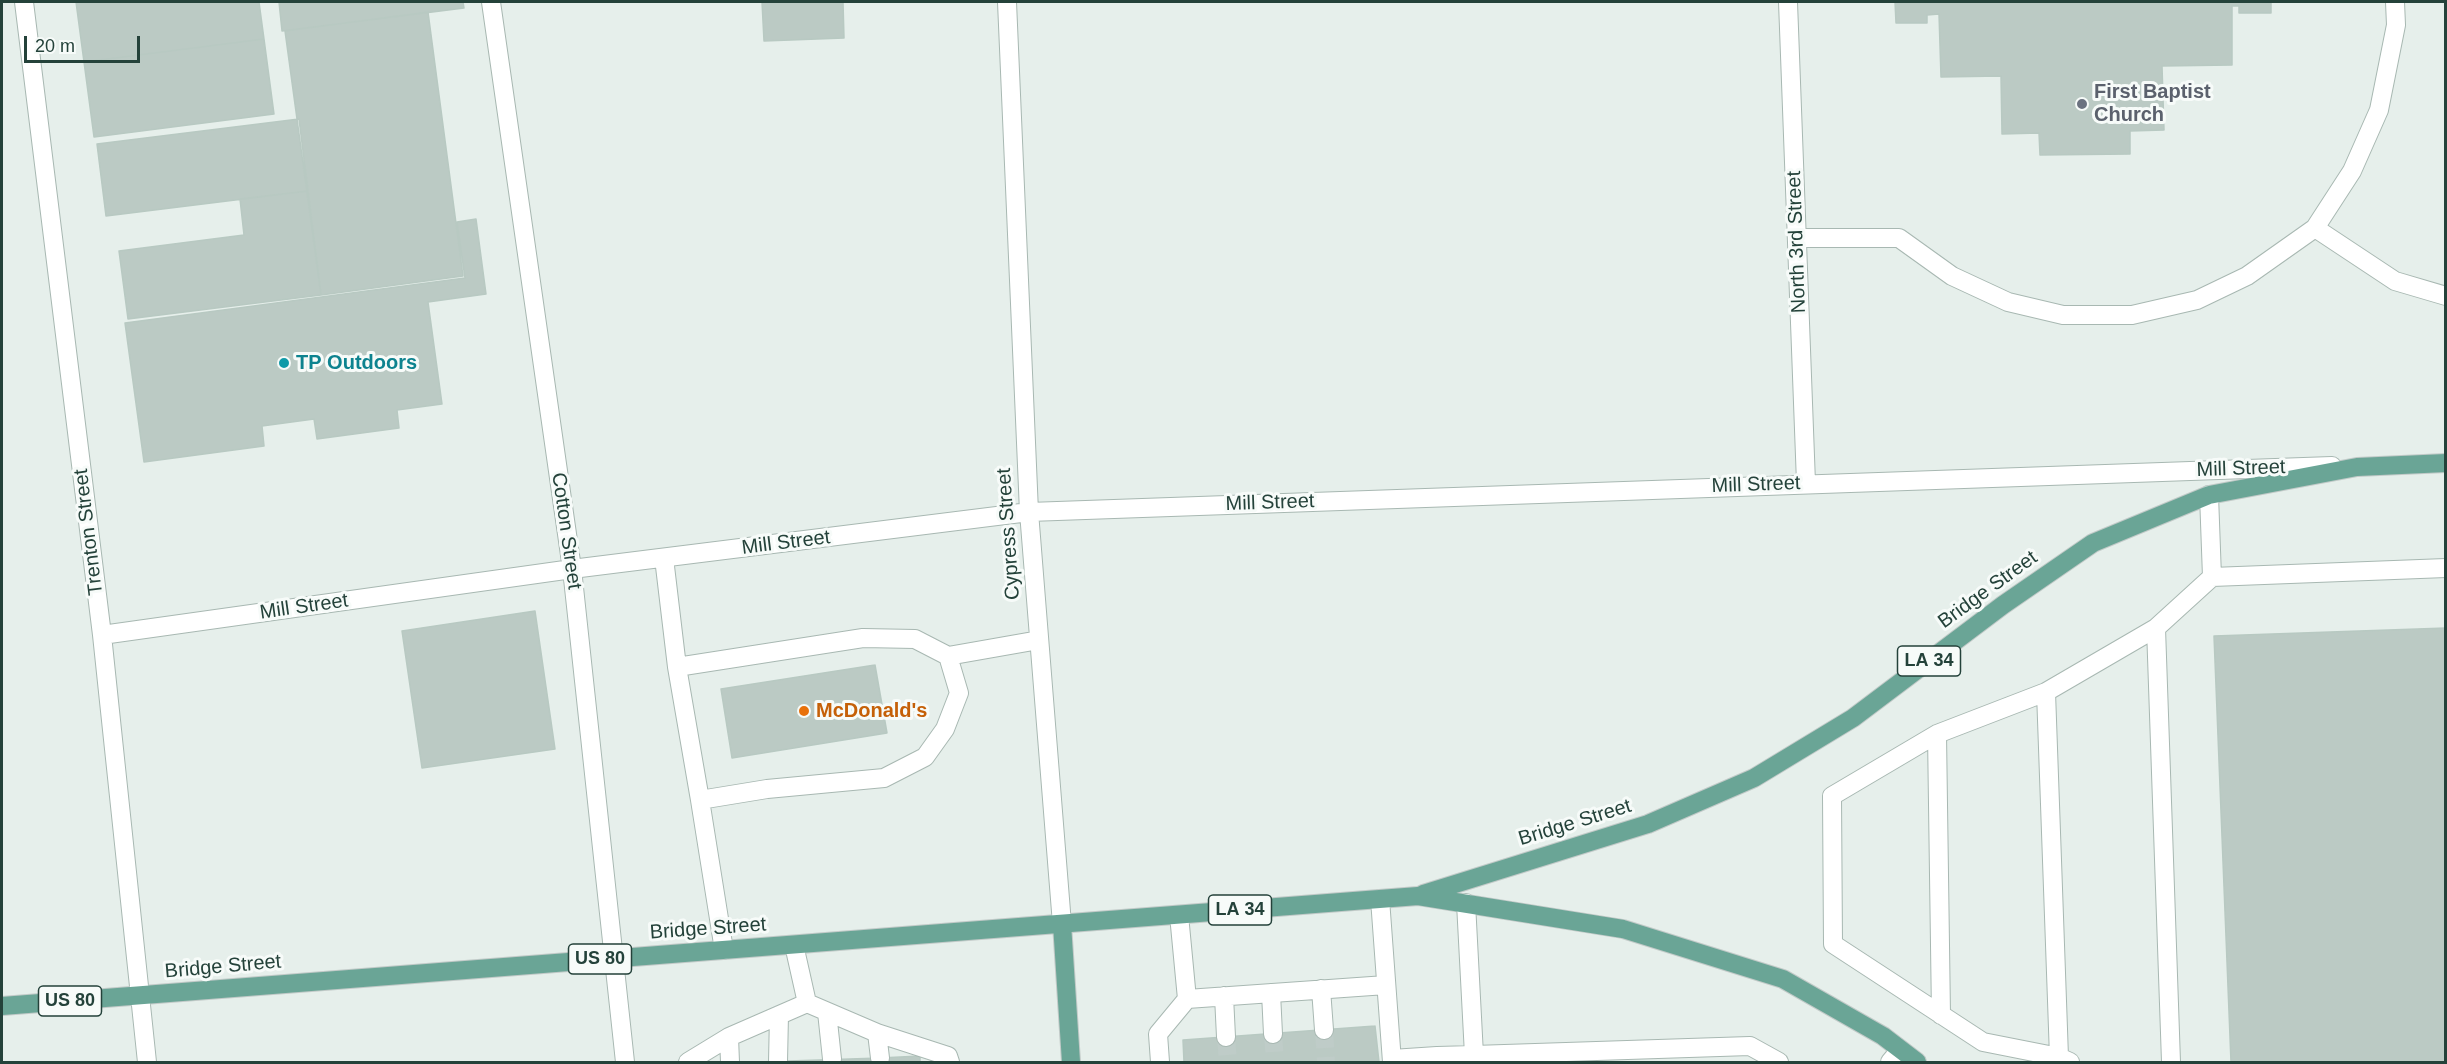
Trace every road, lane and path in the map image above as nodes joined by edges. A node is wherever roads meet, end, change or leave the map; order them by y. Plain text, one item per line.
1 (24, 2) edge
2 (491, 2) edge
3 (1007, 2) edge
4 (1788, 2) edge
5 (2395, 2) edge
6 (2315, 228) junction
7 (1797, 238) junction
8 (2445, 296) edge
9 (2445, 463) edge
10 (1806, 483) junction
11 (2209, 495) junction
12 (1029, 512) junction
13 (664, 558) junction
14 (2445, 568) edge
15 (572, 569) junction
16 (2212, 577) junction
17 (2156, 628) junction
18 (102, 635) junction
19 (1039, 640) junction
20 (948, 656) junction
21 (677, 667) junction
22 (2046, 692) junction
23 (1937, 734) junction
24 (700, 800) junction
25 (1418, 896) junction
26 (1380, 899) junction
27 (1466, 903) junction
28 (1179, 915) junction
29 (1062, 924) junction
30 (794, 945) junction
31 (724, 950) junction
32 (614, 958) junction
33 (1386, 985) junction
34 (1321, 989) junction
35 (1271, 993) junction
36 (138, 996) junction
37 (1224, 996) junction
38 (1187, 999) junction
39 (807, 1003) junction
40 (2, 1006) edge
41 (827, 1012) junction
42 (1941, 1015) junction
43 (779, 1016) junction
44 (1324, 1030) tunnel mouth
45 (877, 1034) junction
46 (1273, 1034) tunnel mouth
47 (729, 1037) junction
48 (1226, 1037) tunnel mouth
49 (1474, 1055) junction
50 (1895, 1056) edge
51 (880, 1058) dead end
52 (832, 1059) dead end
53 (1437, 1059) edge
54 (2065, 1060) edge
55 (1392, 1061) edge
56 (147, 1062) edge
57 (625, 1062) edge
58 (688, 1062) edge
59 (730, 1062) edge
60 (778, 1062) edge
61 (950, 1062) edge
62 (1071, 1062) edge
63 (1160, 1062) edge
64 (1779, 1062) edge
65 (1917, 1062) edge
66 (2171, 1062) edge

1 - 18 street, Trenton Street
2 - 15 street, Cotton Street
3 - 12 street, Cypress Street
4 - 7 street, North 3rd Street
5 - 6 street
6 - 7 street
6 - 8 street
7 - 10 street, North 3rd Street
9 - 10 street, Mill Street
9 - 11 main road, Bridge Street / LA 34
10 - 12 street, Mill Street
11 - 16 street
11 - 25 main road, Bridge Street / LA 34
12 - 13 street, Mill Street
12 - 19 street, Cypress Street
13 - 15 street, Mill Street
13 - 21 street
14 - 16 street
15 - 18 street, Mill Street
15 - 32 street, Cotton Street
16 - 17 street
17 - 22 street
17 - 66 street
18 - 36 street, Trenton Street
19 - 20 street
19 - 29 street, Cypress Street
20 - 21 street
20 - 24 street
21 - 24 street
22 - 23 street
22 - 54 street
23 - 42 street
23 - 42 street
24 - 31 street
25 - 26 main road, Bridge Street / LA 34
25 - 27 main road, Bridge Street / LA 34
26 - 28 main road, Bridge Street / LA 34
26 - 33 street
27 - 49 street
27 - 50 main road, Bridge Street / LA 34
28 - 29 main road, Bridge Street / LA 34
28 - 38 street
29 - 30 main road, Bridge Street / US 80
29 - 62 main road, Cypress Street
30 - 31 main road, Bridge Street / US 80
30 - 39 street
31 - 32 main road, Bridge Street / US 80
32 - 36 main road, Bridge Street / US 80
32 - 57 street, Cotton Street
33 - 34 street
33 - 55 street
34 - 35 street
34 - 44 street
35 - 37 street
35 - 46 street
36 - 40 main road, Bridge Street / US 80
36 - 56 street, Trenton Street
37 - 38 street
37 - 48 street
38 - 63 street
39 - 41 street
39 - 43 street
41 - 45 street
41 - 52 street
42 - 54 street
43 - 47 street
43 - 60 street
45 - 51 street
45 - 61 street
47 - 58 street
47 - 59 street
49 - 53 street
49 - 64 street
50 - 65 main road, Bridge Street / LA 34
53 - 55 street

